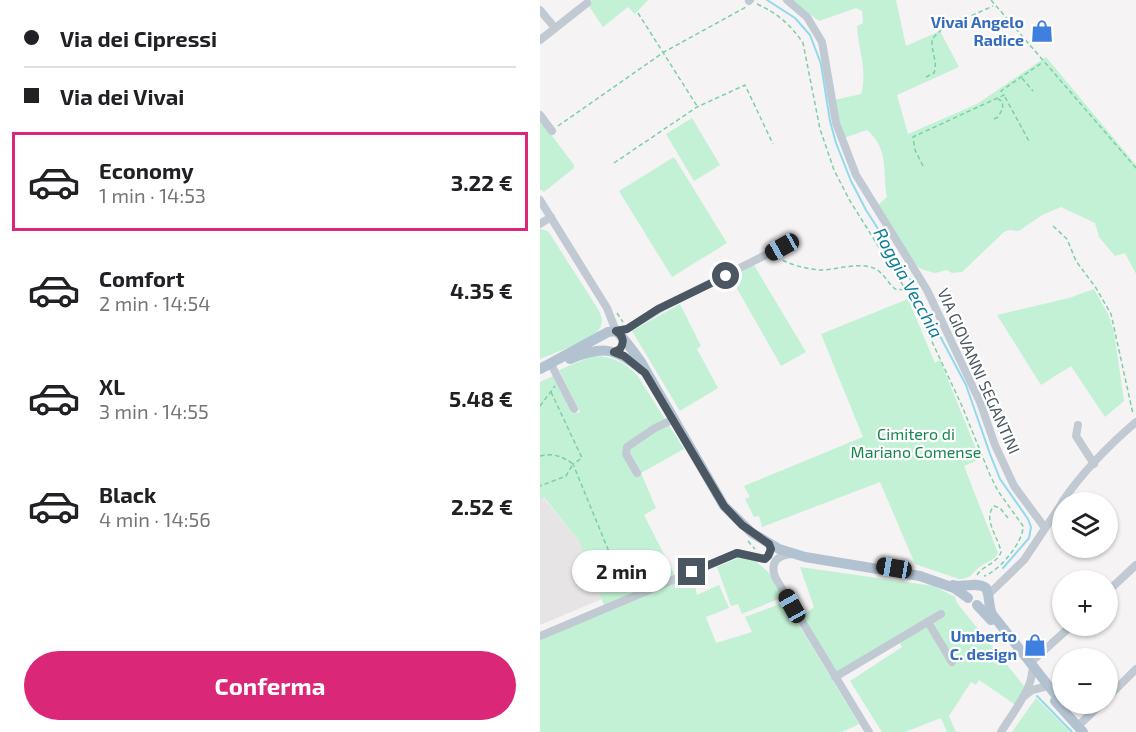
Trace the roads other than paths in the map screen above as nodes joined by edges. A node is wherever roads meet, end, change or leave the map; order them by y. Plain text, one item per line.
1 (787, 0) edge
2 (587, 3) dead end
3 (540, 10) edge
4 (555, 28) junction
5 (540, 40) edge
6 (540, 116) edge
7 (552, 131) road end
8 (540, 200) edge
9 (551, 218) junction
10 (540, 224) edge
11 (795, 240) dead end
12 (602, 301) junction
13 (604, 334) junction
14 (622, 335) junction
15 (610, 351) junction
16 (552, 366) junction
17 (540, 370) edge
18 (645, 373) junction
19 (574, 409) dead end
20 (1134, 418) edge
21 (674, 419) junction
22 (1078, 424) dead end
23 (1094, 464) junction
24 (638, 473) dead end
25 (1069, 492) edge
26 (719, 495) junction
27 (1052, 518) edge
28 (1045, 528) junction
29 (769, 544) junction
30 (794, 555) junction
31 (752, 556) junction
32 (1136, 565) edge
33 (775, 577) junction
34 (1118, 582) edge
35 (972, 586) junction
36 (987, 593) junction
37 (973, 602) junction
38 (941, 614) dead end
39 (928, 622) junction
40 (540, 636) edge
41 (1061, 636) edge
42 (952, 662) dead end
43 (1031, 668) junction
44 (1136, 669) edge
45 (836, 677) junction
46 (1044, 687) junction
47 (1118, 687) edge
48 (1052, 692) edge
49 (1023, 697) junction
50 (1071, 714) edge
51 (1094, 714) edge
52 (1084, 729) edge
53 (869, 732) edge
54 (1001, 732) edge

1 - 28 street, VIA GIOVANNI SEGANTINI
2 - 4 street
3 - 4 street
4 - 5 street
6 - 7 street
8 - 9 street
9 - 10 street
9 - 12 street
11 - 14 street
12 - 13 street
12 - 14 street
13 - 14 main road
13 - 15 main road
13 - 17 main road
14 - 15 main road
14 - 18 main road
15 - 16 main road
15 - 18 main road
16 - 17 main road
16 - 19 street
18 - 21 main road
20 - 23 street
21 - 24 street
21 - 26 main road
22 - 23 street
23 - 25 street
26 - 29 main road
26 - 35 main road
27 - 28 street
28 - 36 street
29 - 30 main road
29 - 31 street
30 - 33 street
30 - 37 main road
31 - 33 street
31 - 40 street
32 - 34 street
33 - 45 street
35 - 36 main road
35 - 37 main road
36 - 37 main road
36 - 43 main road
37 - 43 main road
38 - 39 street
39 - 42 street
39 - 45 street
41 - 43 street
43 - 46 main road
43 - 48 main road
43 - 49 street
44 - 47 street
45 - 53 street
46 - 49 street
46 - 52 main road
49 - 54 street
50 - 52 main road
51 - 52 street

